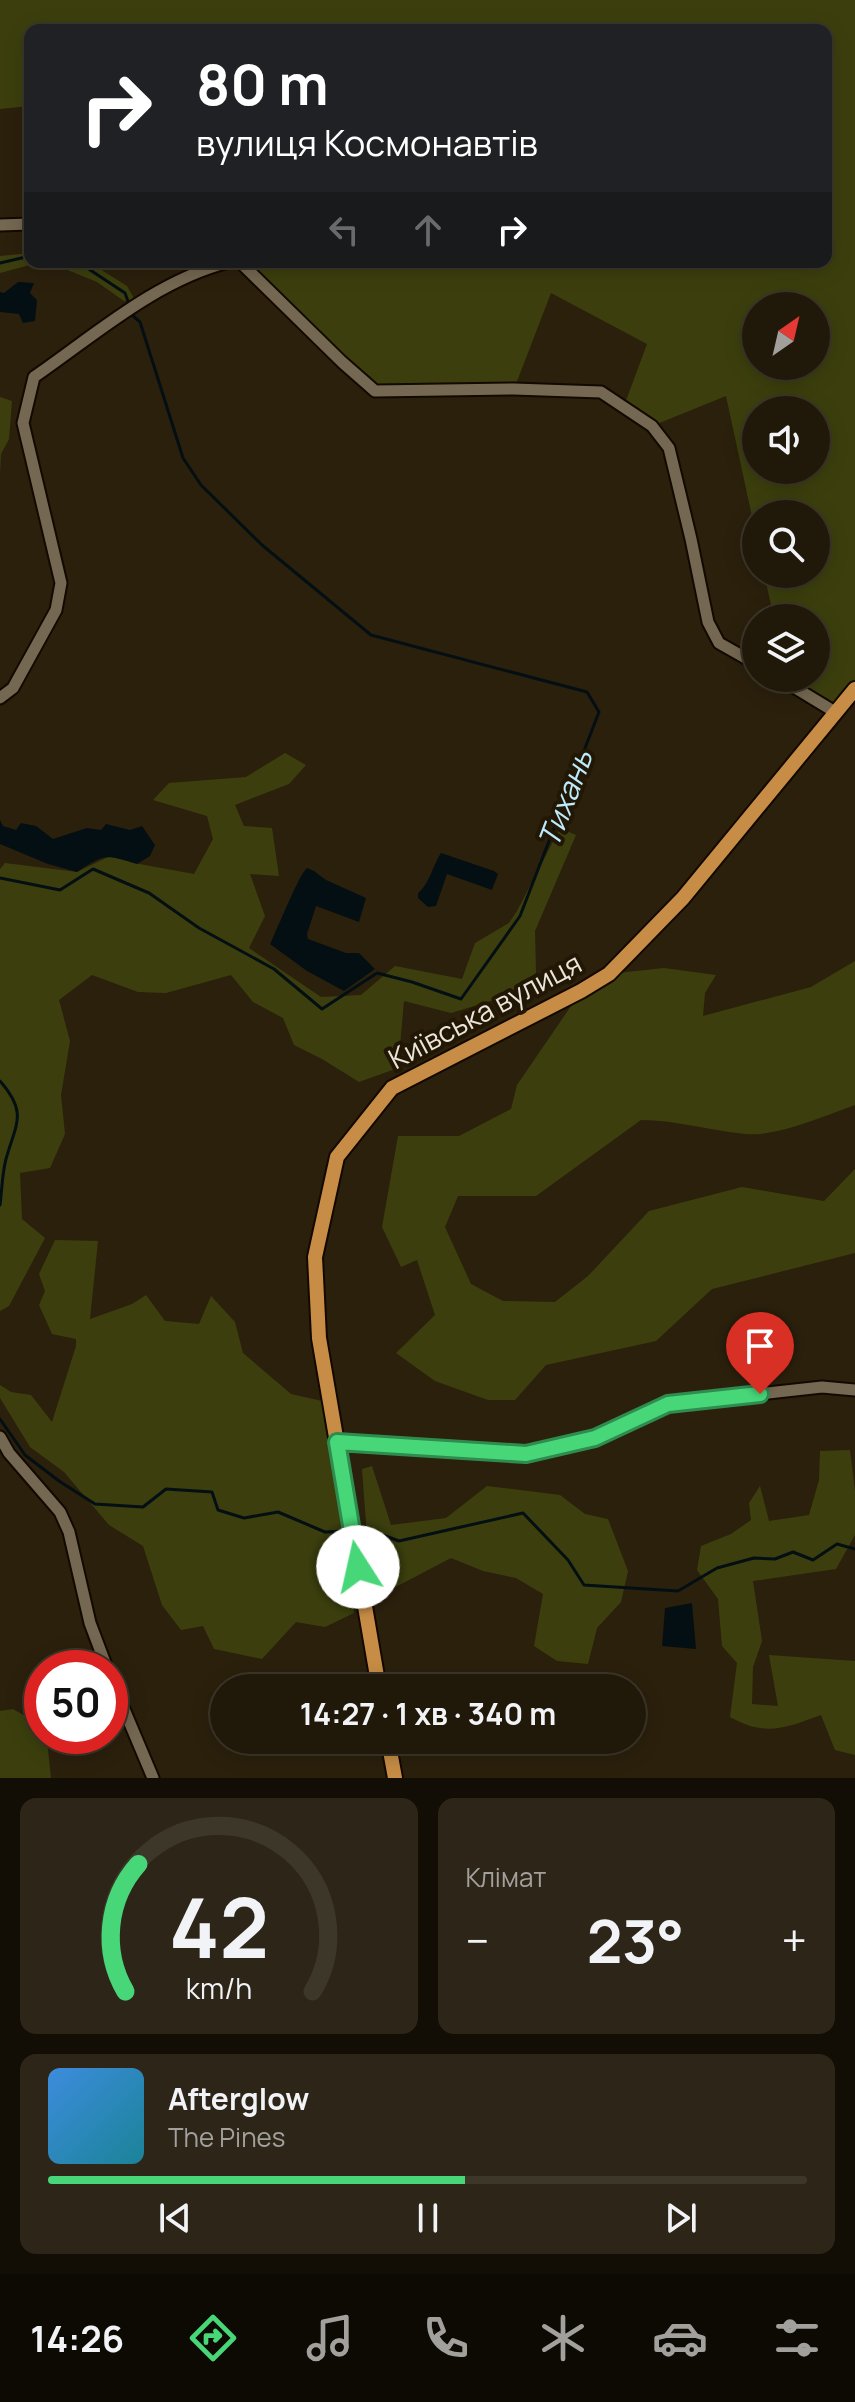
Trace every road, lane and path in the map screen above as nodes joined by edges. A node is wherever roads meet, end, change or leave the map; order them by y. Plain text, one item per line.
1 (24, 224) edge
2 (0, 225) edge
3 (209, 268) edge
4 (246, 268) edge
5 (742, 656) edge
6 (855, 689) edge
7 (802, 692) edge
8 (0, 698) edge
9 (835, 712) junction
10 (855, 1390) edge
11 (0, 1437) edge
12 (337, 1442) junction
13 (100, 1650) edge
14 (377, 1674) edge
15 (128, 1722) edge
16 (391, 1754) edge
17 (153, 1778) edge
18 (395, 1778) edge

1 - 2 street
3 - 8 street
4 - 5 street
6 - 9 main road, Київська вулиця
7 - 9 street
9 - 12 main road, Київська вулиця
10 - 12 street
11 - 13 street
12 - 14 main road, Київська вулиця
15 - 17 street
16 - 18 main road

